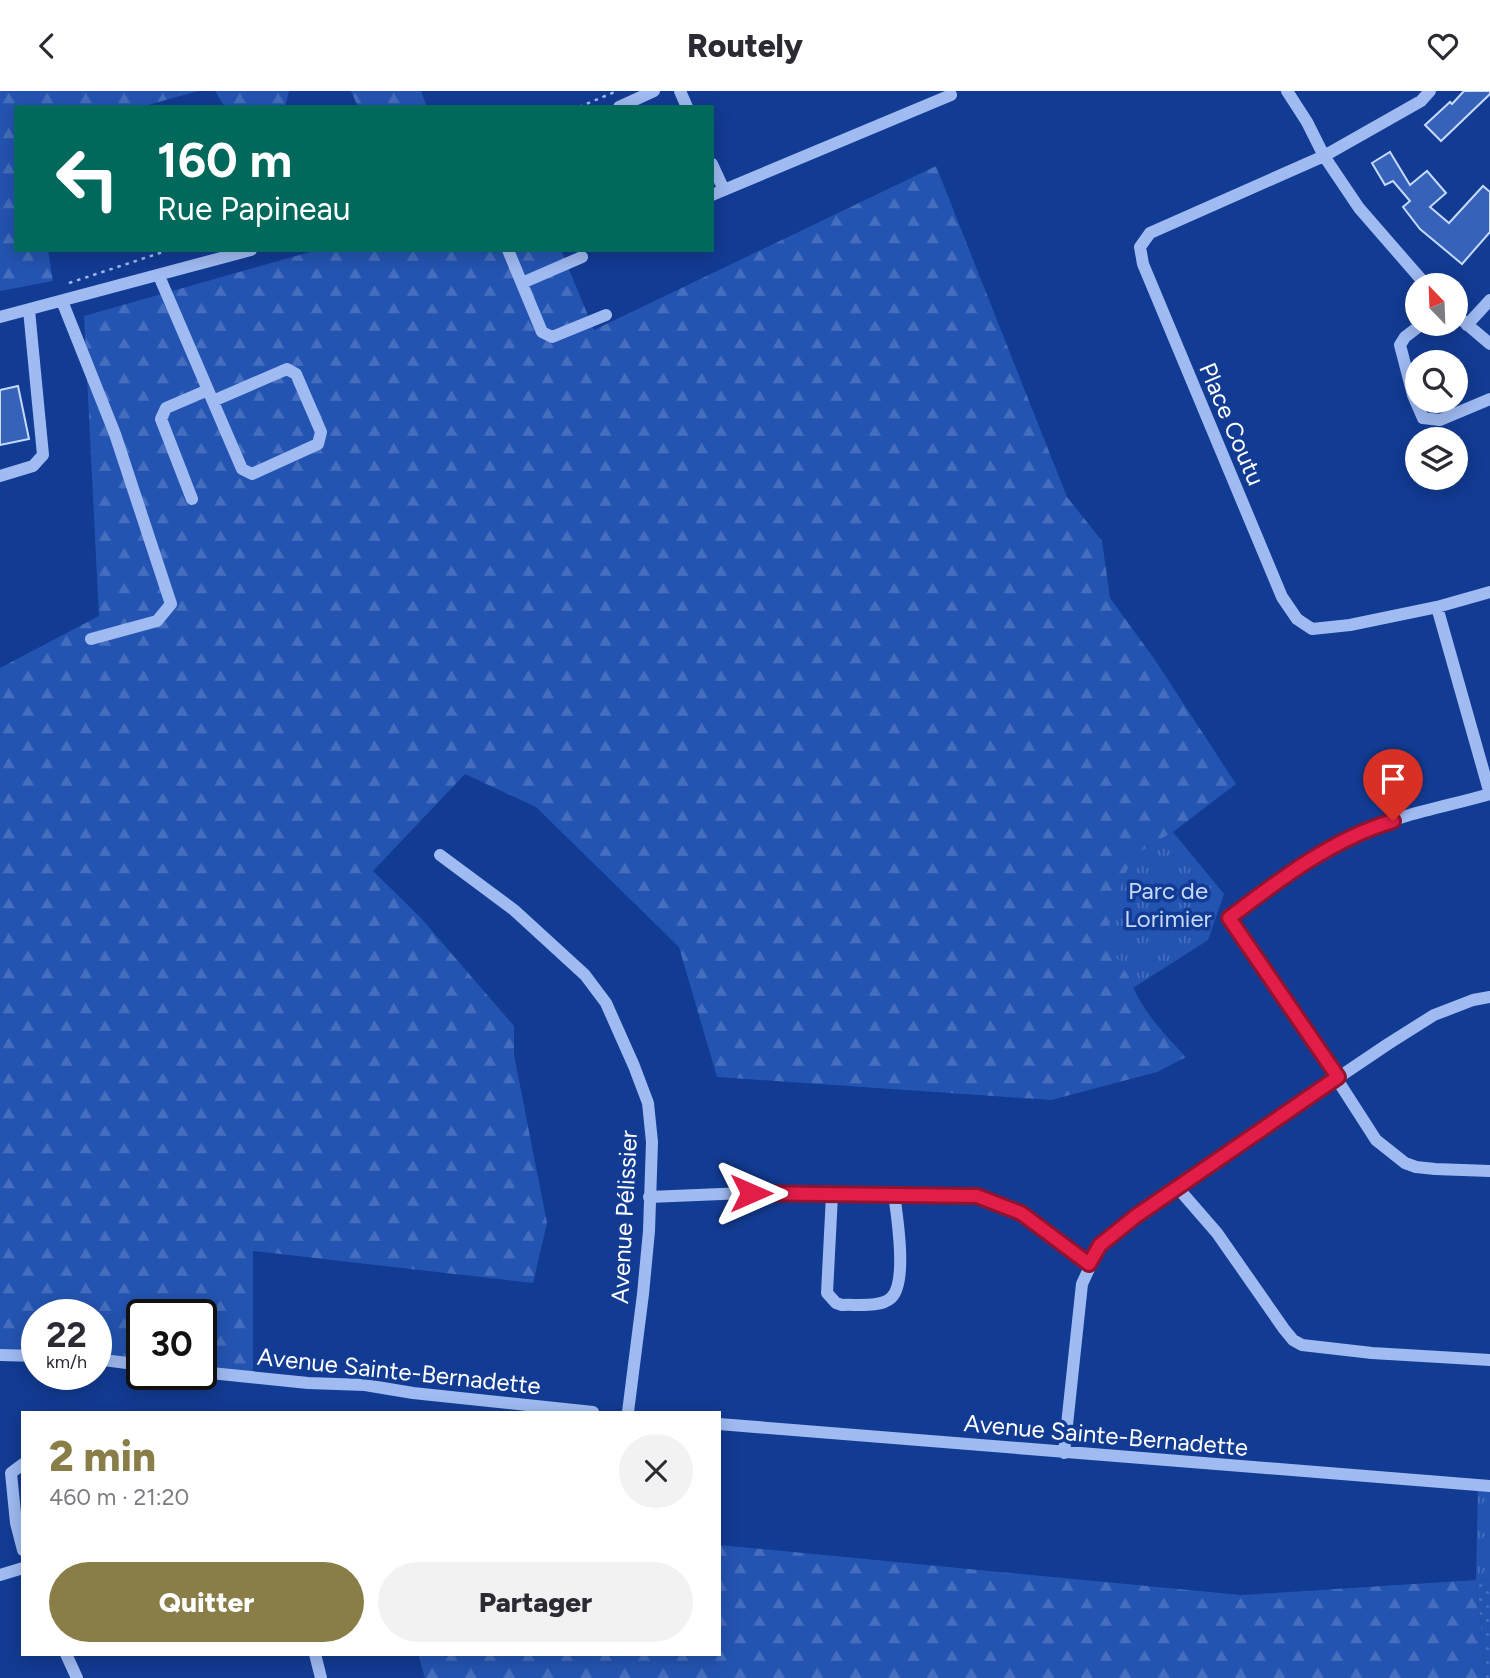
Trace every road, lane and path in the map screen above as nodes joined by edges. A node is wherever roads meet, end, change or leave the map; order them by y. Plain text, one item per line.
1 (617, 91) edge
2 (654, 91) edge
3 (1287, 91) edge
4 (1430, 91) edge
5 (951, 95) dead end
6 (584, 105) edge
7 (623, 105) edge
8 (1324, 156) junction
9 (714, 174) edge
10 (718, 193) edge
11 (163, 252) edge
12 (244, 252) edge
13 (509, 252) edge
14 (582, 257) dead end
15 (1416, 273) edge
16 (159, 275) junction
17 (69, 283) dead end
18 (522, 283) junction
19 (1490, 300) edge
20 (62, 301) junction
21 (29, 310) junction
22 (606, 315) dead end
23 (0, 317) edge
24 (1468, 324) edge
25 (1468, 326) edge
26 (1406, 336) edge
27 (1490, 344) edge
28 (210, 395) junction
29 (1490, 398) edge
30 (0, 476) edge
31 (192, 499) dead end
32 (1490, 592) edge
33 (1437, 607) junction
34 (91, 639) dead end
35 (1490, 794) edge
36 (440, 855) dead end
37 (1490, 997) edge
38 (1338, 1077) junction
39 (1490, 1171) edge
40 (1177, 1187) junction
41 (894, 1194) junction
42 (832, 1195) junction
43 (649, 1197) junction
44 (1089, 1264) junction
45 (0, 1355) edge
46 (21, 1356) edge
47 (1490, 1360) edge
48 (217, 1374) edge
49 (584, 1411) edge
50 (628, 1411) edge
51 (721, 1424) edge
52 (1065, 1453) junction
53 (21, 1466) edge
54 (1490, 1486) edge
55 (21, 1542) edge
56 (21, 1569) edge
57 (0, 1575) edge
58 (67, 1656) edge
59 (316, 1656) edge
60 (78, 1678) edge
61 (321, 1678) edge

1 - 6 path
2 - 7 street
3 - 8 street
4 - 8 street, Place Coutu
5 - 10 street
8 - 15 street
8 - 33 street, Place Coutu
9 - 10 street
11 - 17 path
12 - 16 street
13 - 18 street
14 - 18 street
16 - 20 street
16 - 28 street
18 - 22 street
19 - 24 street
20 - 21 street
20 - 34 street
21 - 23 street
21 - 30 street
25 - 27 street
26 - 29 street
28 - 28 street
28 - 31 street
32 - 33 street, Place Coutu
33 - 35 street
35 - 38 street
36 - 43 street, Avenue Pélissier
37 - 38 street
38 - 39 street
38 - 40 street
40 - 44 street
40 - 47 street
41 - 42 street
41 - 42 street
41 - 44 street
42 - 43 street
43 - 50 street, Avenue Pélissier
44 - 52 street
45 - 46 street
48 - 49 street, Avenue Sainte-Bernadette
51 - 52 street, Avenue Sainte-Bernadette
52 - 54 street, Avenue Sainte-Bernadette
53 - 55 street
56 - 57 street
58 - 60 street
59 - 61 street

